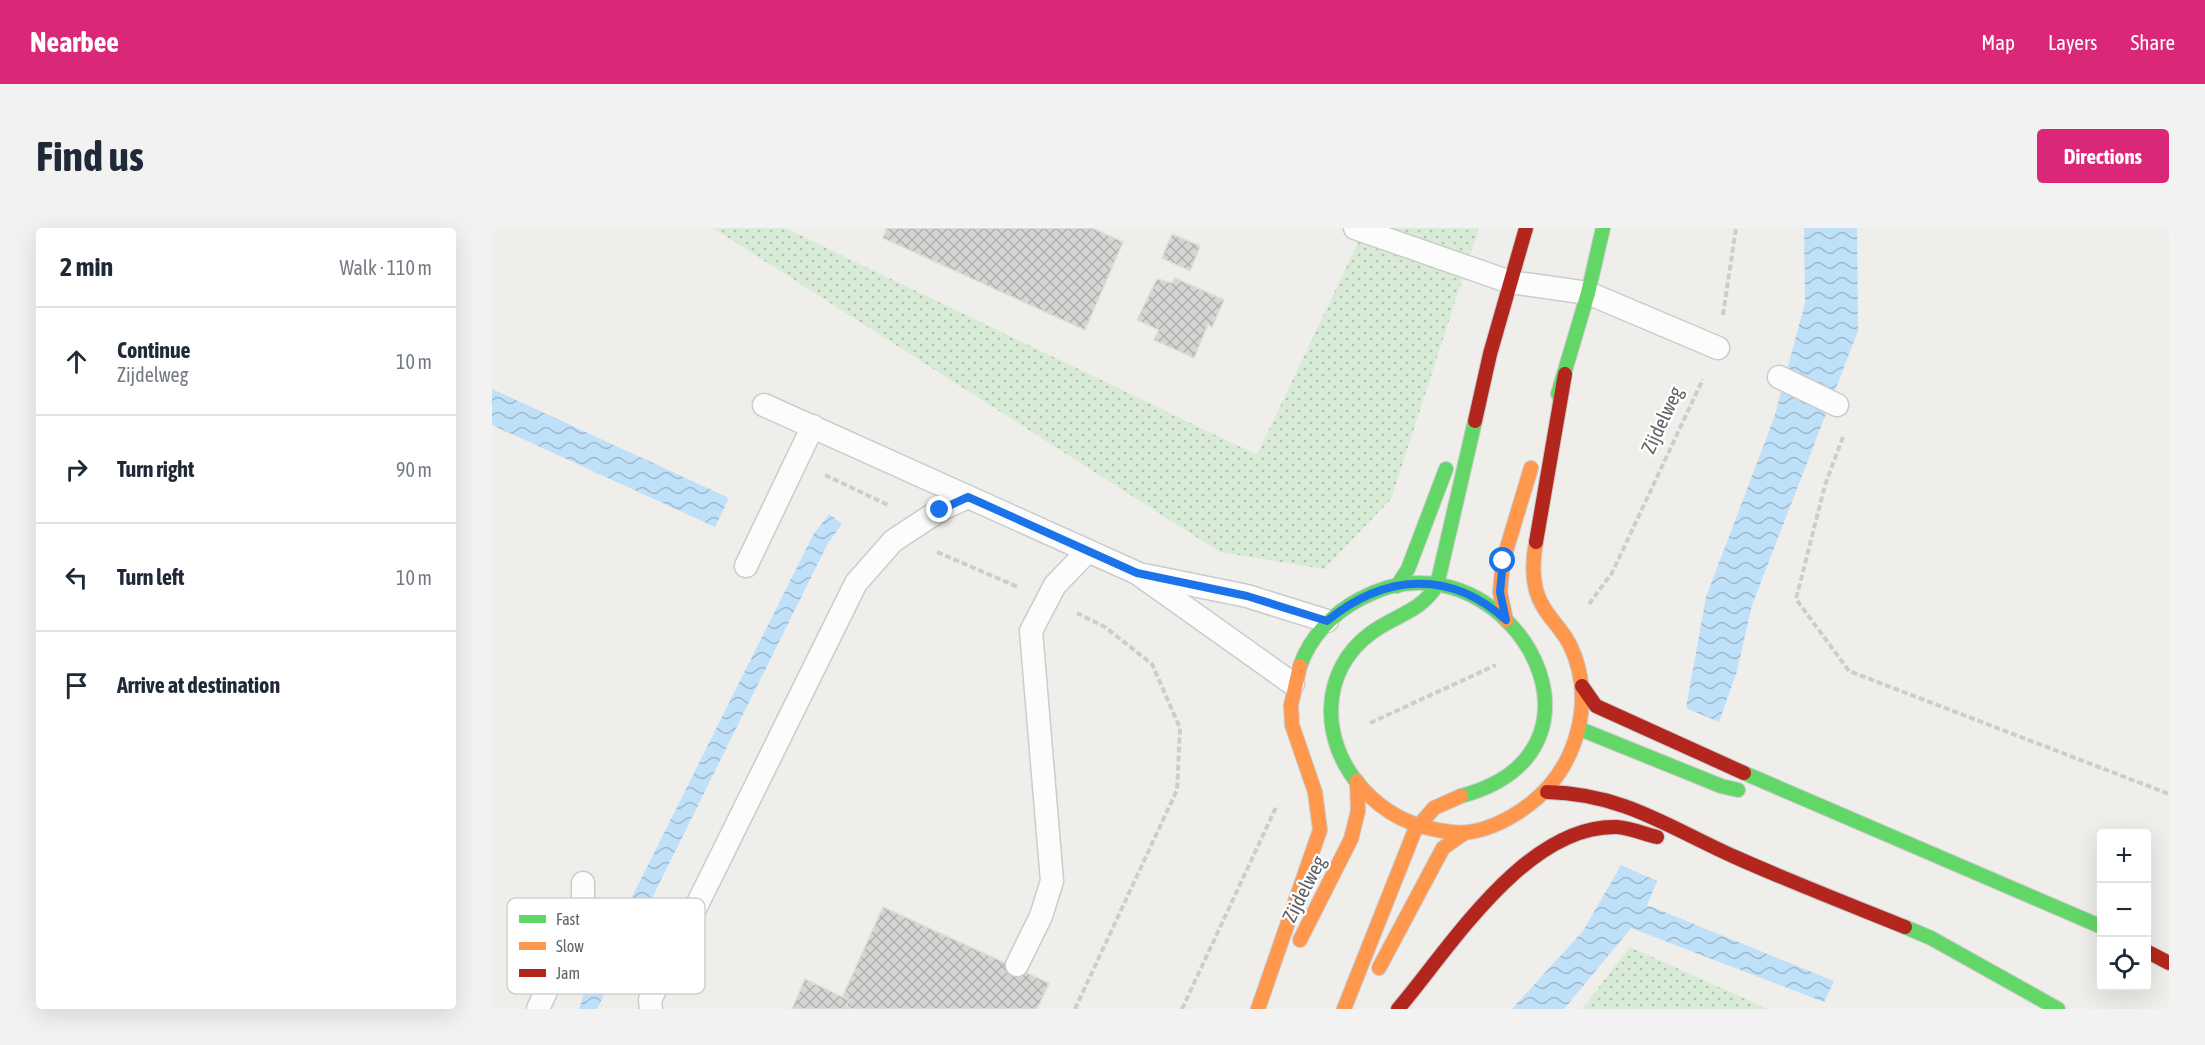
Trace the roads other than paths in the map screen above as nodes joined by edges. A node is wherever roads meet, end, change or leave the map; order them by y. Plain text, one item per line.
1 (1355, 228) edge
2 (1526, 228) edge
3 (1602, 228) edge
4 (1510, 282) junction
5 (1588, 293) junction
6 (1718, 348) road end
7 (1490, 354) junction
8 (1565, 374) junction
9 (1779, 376) dead end
10 (764, 405) dead end
11 (1837, 405) road end
12 (813, 426) junction
13 (968, 497) junction
14 (1089, 551) junction
15 (746, 566) dead end
16 (1137, 573) junction
17 (1437, 585) junction
18 (1396, 586) junction
19 (1506, 620) junction
20 (1327, 621) junction
21 (1582, 686) junction
22 (1314, 695) junction
23 (1554, 709) junction
24 (1580, 729) junction
25 (1357, 781) junction
26 (1546, 792) junction
27 (1819, 807) junction
28 (1416, 828) junction
29 (1463, 834) junction
30 (1735, 857) junction
31 (583, 883) dead end
32 (583, 898) edge
33 (700, 898) edge
34 (2097, 925) edge
35 (2151, 954) edge
36 (2169, 963) edge
37 (1017, 965) dead end
38 (544, 994) edge
39 (653, 994) edge
40 (537, 1009) edge
41 (651, 1009) edge
42 (1258, 1009) edge
43 (1266, 1009) edge
44 (1344, 1009) edge
45 (1357, 1009) edge
46 (1398, 1009) edge
47 (2058, 1009) edge

1 - 4 lane
2 - 4 main road
3 - 5 main road
4 - 5 lane
4 - 7 main road
5 - 6 lane
5 - 8 main road
7 - 17 main road
7 - 18 main road
8 - 19 main road
8 - 21 main road
9 - 11 lane
10 - 12 lane
12 - 13 lane
12 - 15 lane
13 - 14 lane
13 - 33 lane
14 - 16 lane
14 - 37 lane
16 - 20 lane
16 - 22 lane
17 - 18 main road
17 - 19 main road
17 - 22 main road
18 - 20 main road
19 - 23 main road
20 - 22 main road
21 - 24 main road
21 - 27 main road
22 - 25 main road
22 - 42 main road, Zijdelweg
23 - 24 main road
23 - 28 main road
24 - 26 main road
24 - 27 main road
25 - 28 main road
25 - 43 main road, Zijdelweg
26 - 29 main road
26 - 30 main road
27 - 34 main road
28 - 29 main road
28 - 44 main road
29 - 45 main road
30 - 46 main road
30 - 47 main road
31 - 32 lane
35 - 36 main road
38 - 40 lane
39 - 41 lane

